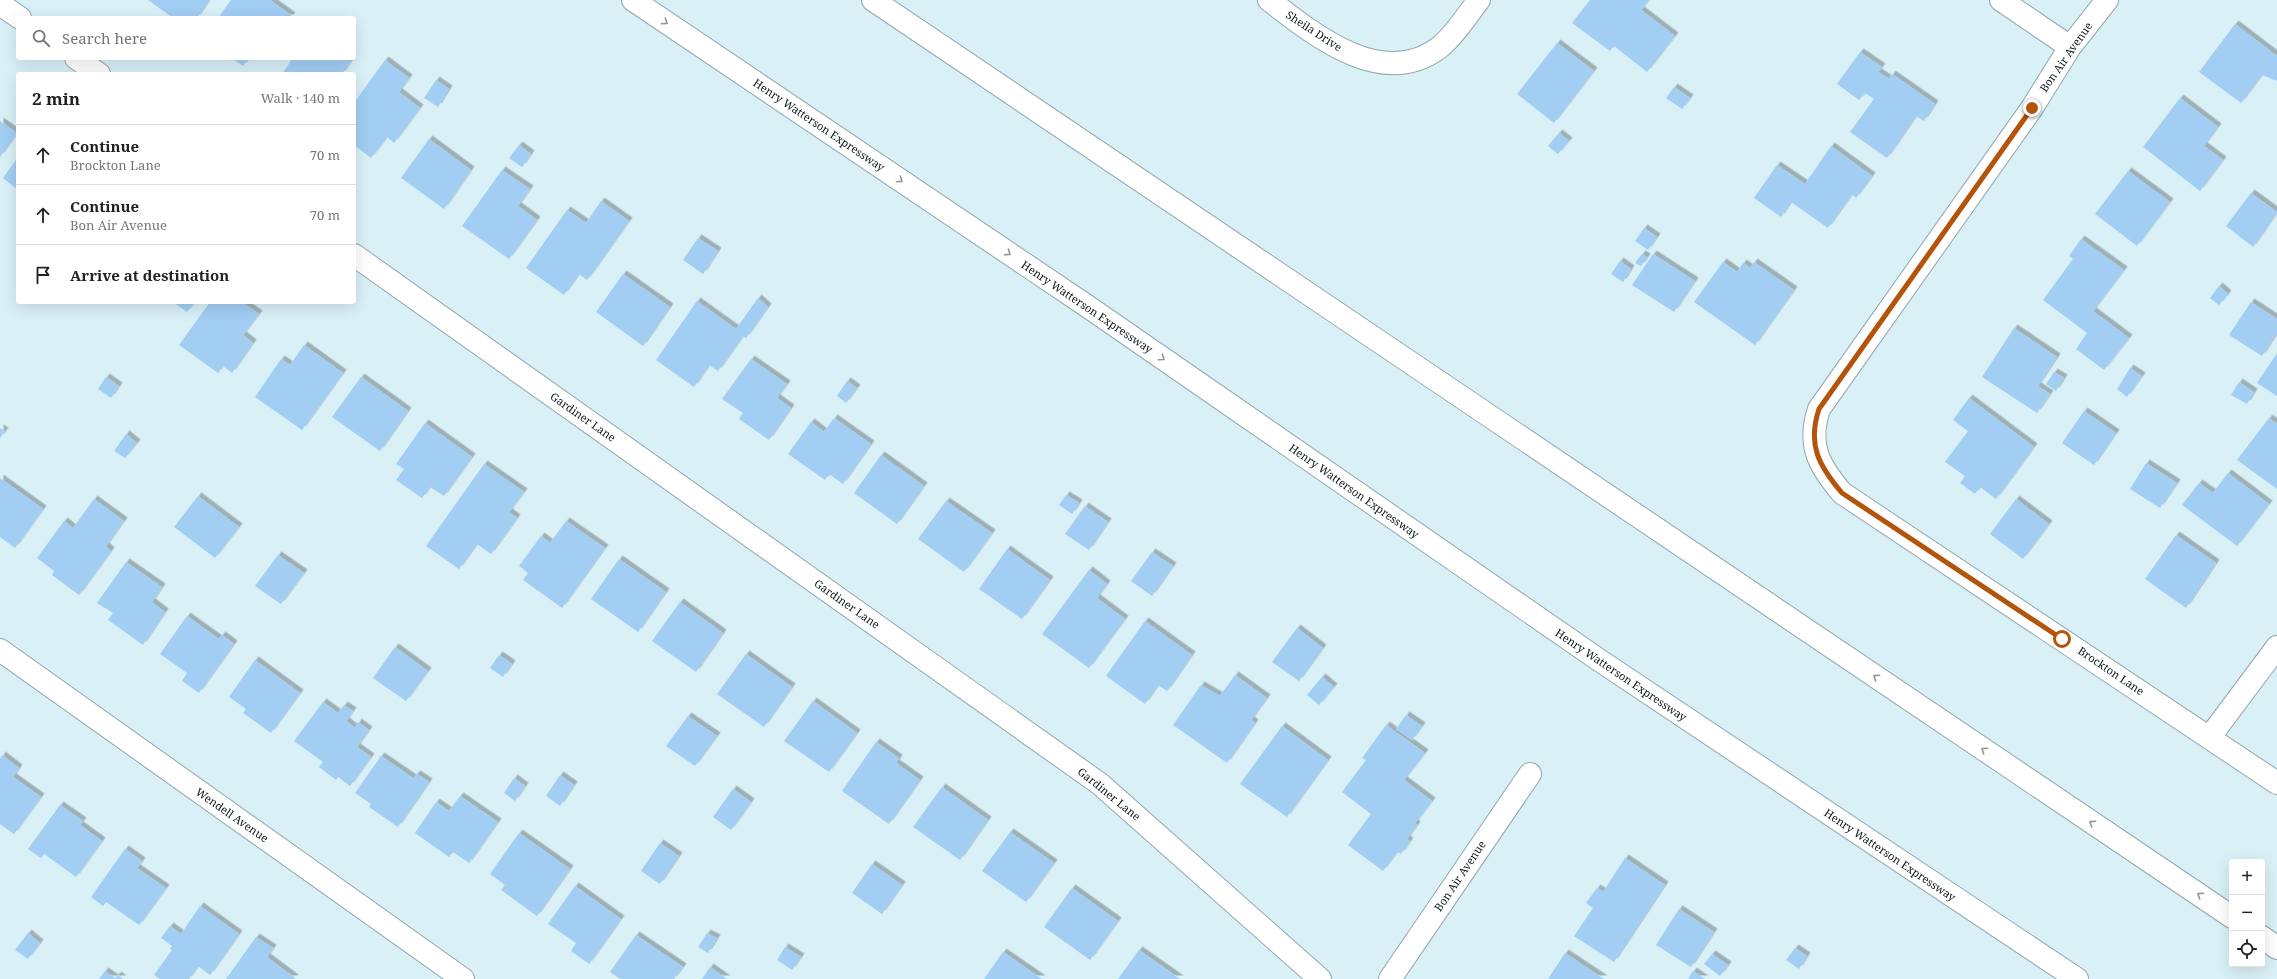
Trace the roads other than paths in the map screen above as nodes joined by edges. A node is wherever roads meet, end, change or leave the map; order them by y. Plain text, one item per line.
1 (633, 0) edge
2 (873, 0) edge
3 (1269, 0) edge
4 (1479, 0) edge
5 (2001, 0) edge
6 (2107, 0) edge
7 (0, 4) edge
8 (17, 16) edge
9 (2070, 47) junction
10 (79, 60) edge
11 (96, 72) edge
12 (356, 256) edge
13 (1819, 409) joint
14 (2277, 646) edge
15 (0, 650) edge
16 (2209, 738) junction
17 (1530, 774) dead end
18 (2277, 783) edge
19 (2229, 915) edge
20 (2265, 939) edge
21 (2277, 948) edge
22 (464, 979) edge
23 (1320, 979) edge
24 (1390, 979) edge
25 (2077, 979) edge

1 -> 25 main road, Henry Watterson Expressway
19 -> 2 main road
3 - 4 main road, Sheila Drive
5 - 9 main road
6 - 9 main road, Bon Air Avenue
7 - 8 main road
9 - 13 main road, Bon Air Avenue
10 - 11 main road
12 - 23 main road, Gardiner Lane
13 - 16 main road, Brockton Lane
14 - 16 main road
15 - 22 main road, Wendell Avenue
16 - 18 main road, Brockton Lane
17 - 24 main road, Bon Air Avenue
20 - 21 main road

